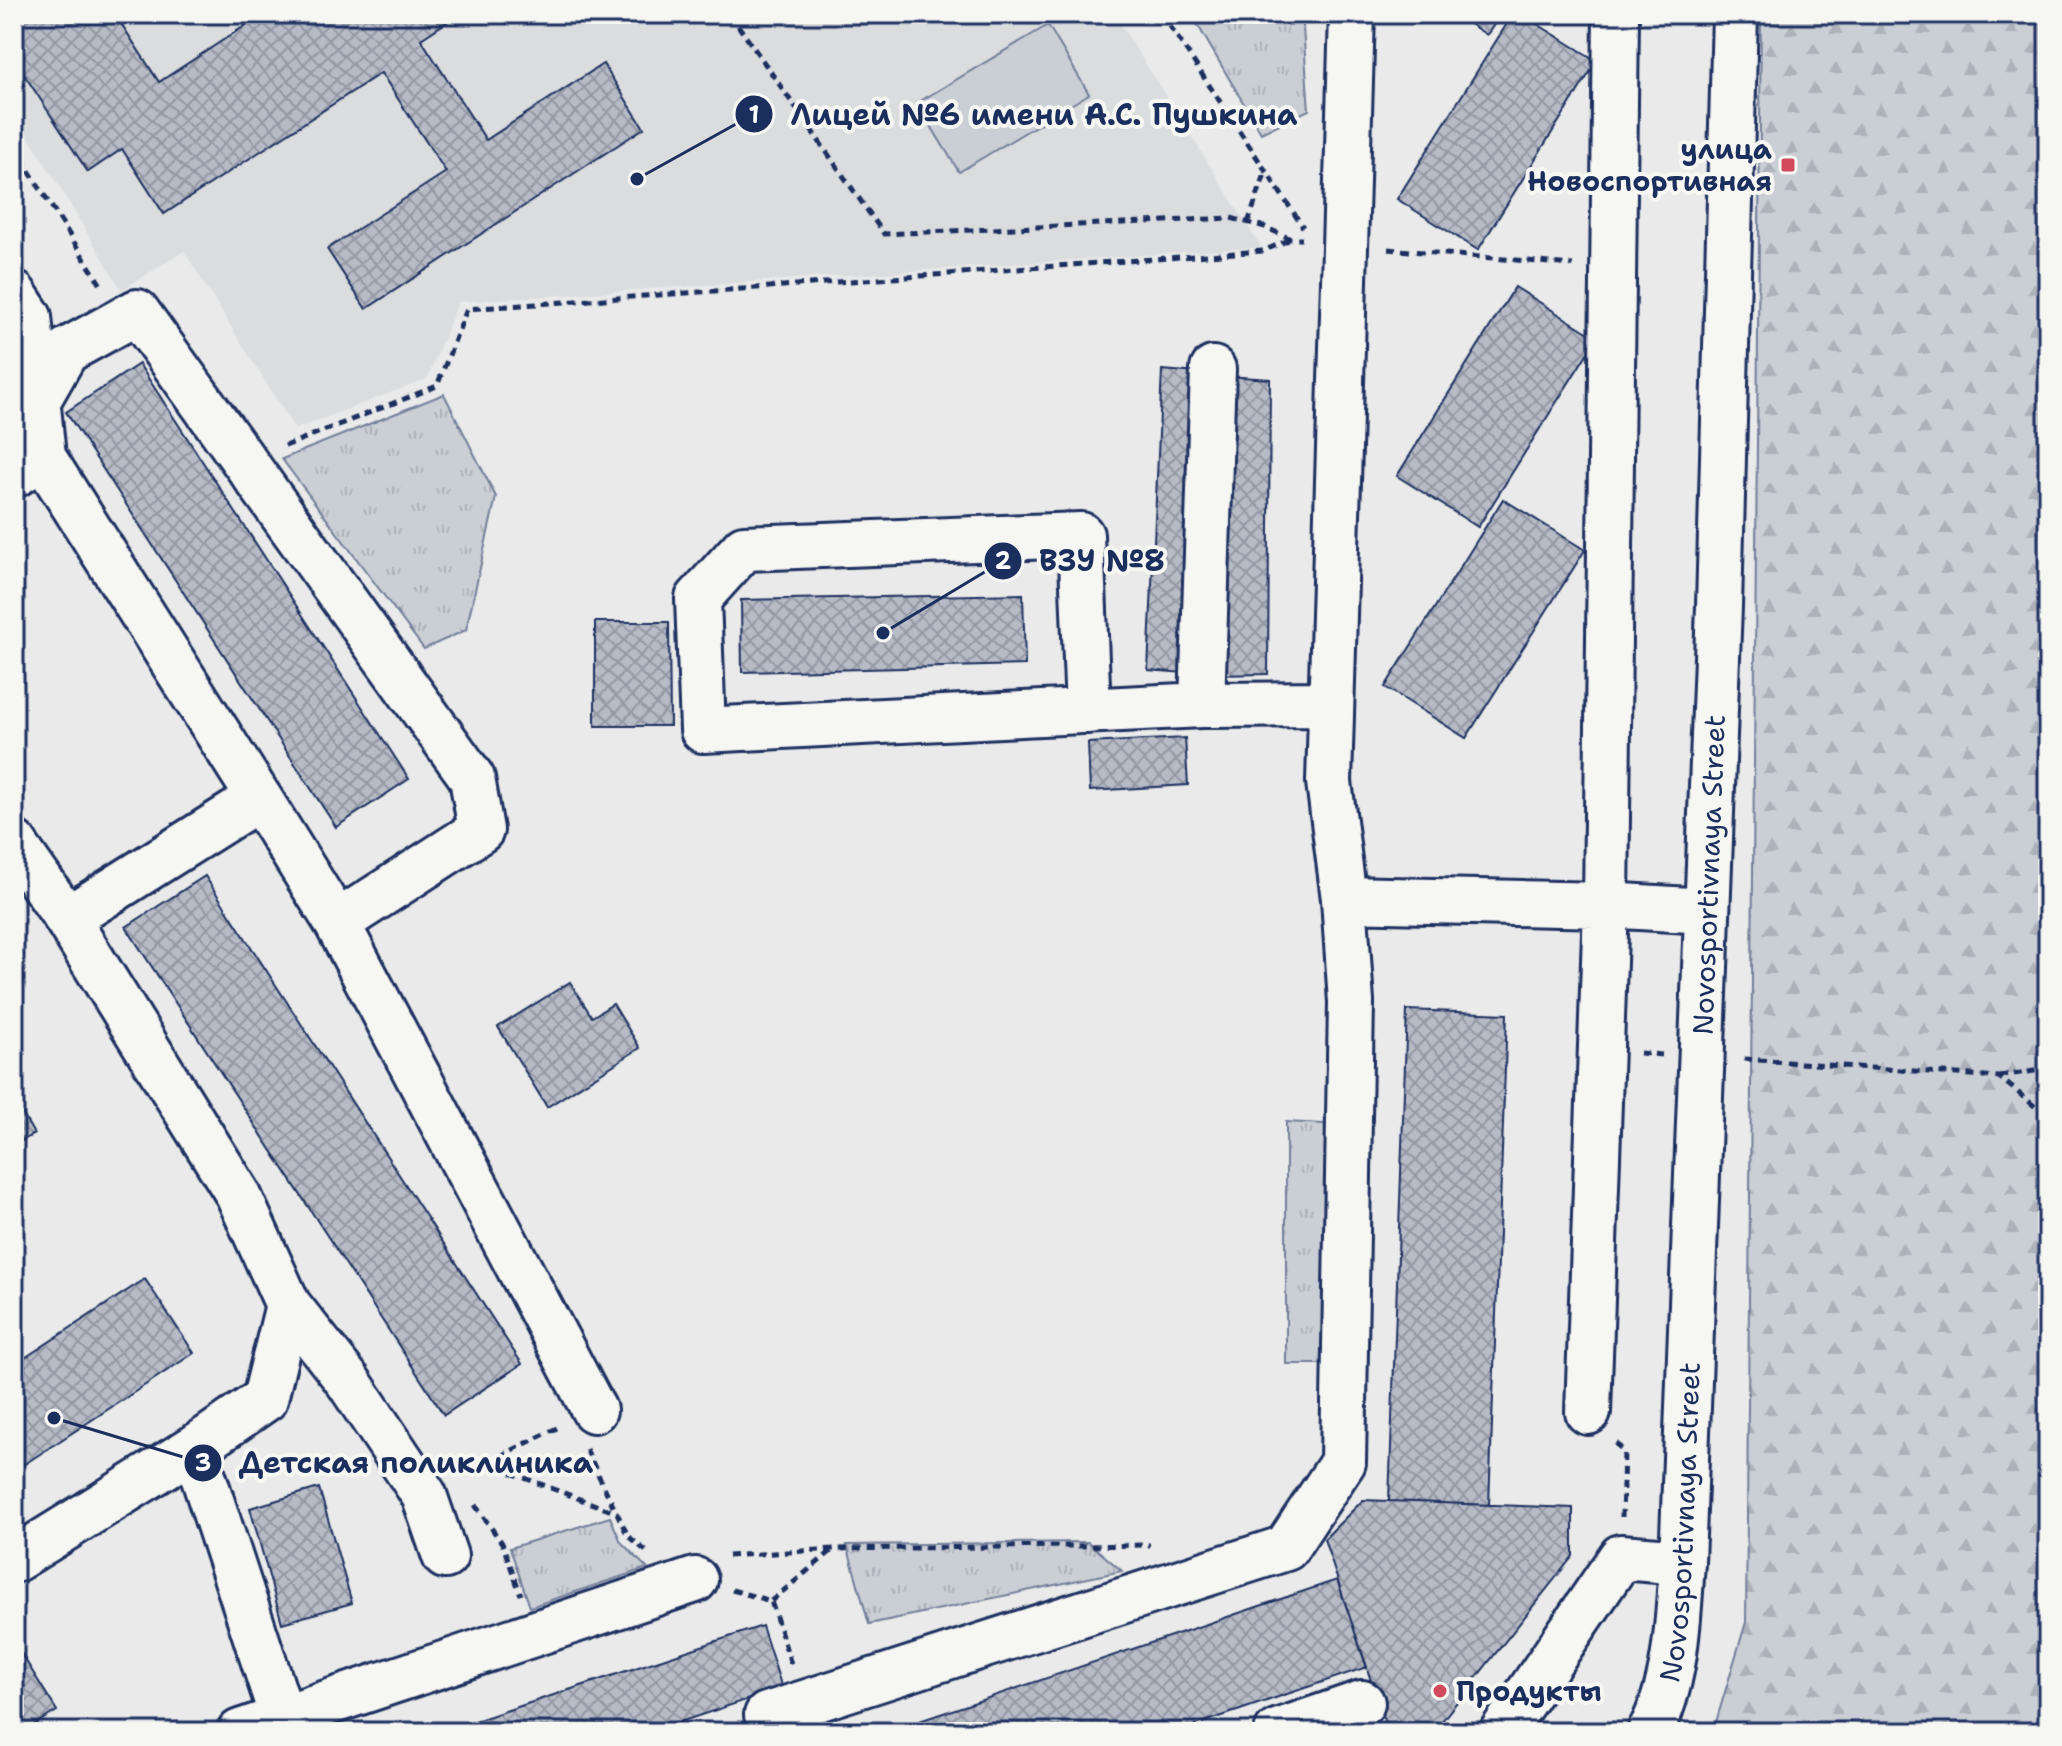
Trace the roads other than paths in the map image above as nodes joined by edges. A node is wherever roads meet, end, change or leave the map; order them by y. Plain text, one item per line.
1 (1352, 14) edge
2 (1616, 14) edge
3 (1735, 14) edge
4 (14, 294) edge
5 (1213, 369) dead end
6 (37, 402) junction
7 (28, 466) edge
8 (1331, 704) junction
9 (1202, 705) junction
10 (1088, 711) junction
11 (259, 798) junction
12 (14, 843) edge
13 (1344, 899) junction
14 (1606, 905) junction
15 (1707, 911) junction
16 (67, 919) junction
17 (337, 923) junction
18 (288, 1305) junction
19 (1588, 1412) road end
20 (583, 1415) road end
21 (194, 1448) junction
22 (445, 1556) dead end
23 (14, 1560) edge
24 (1682, 1562) junction
25 (705, 1568) road end
26 (1362, 1703) dead end
27 (285, 1725) edge
28 (240, 1732) edge
29 (773, 1732) edge
30 (1277, 1732) edge
31 (1502, 1732) edge
32 (1650, 1732) edge

1 - 8 main road
2 - 14 main road
3 - 15 main road, Novosportivnaya Street
4 - 6 main road
5 - 9 main road
6 - 7 main road
6 - 17 main road
7 - 11 main road
8 - 9 main road
8 - 13 main road
9 - 10 main road
10 - 10 main road
11 - 16 main road
11 - 17 main road
12 - 16 main road
13 - 14 main road
13 - 29 main road
14 - 15 main road
14 - 19 main road
15 - 24 main road, Novosportivnaya Street
16 - 18 main road
17 - 20 main road
18 - 21 main road
18 - 22 main road
21 - 23 main road
21 - 27 main road
24 - 31 main road
24 - 32 main road, Novosportivnaya Street
25 - 27 main road
26 - 30 main road
27 - 28 main road

